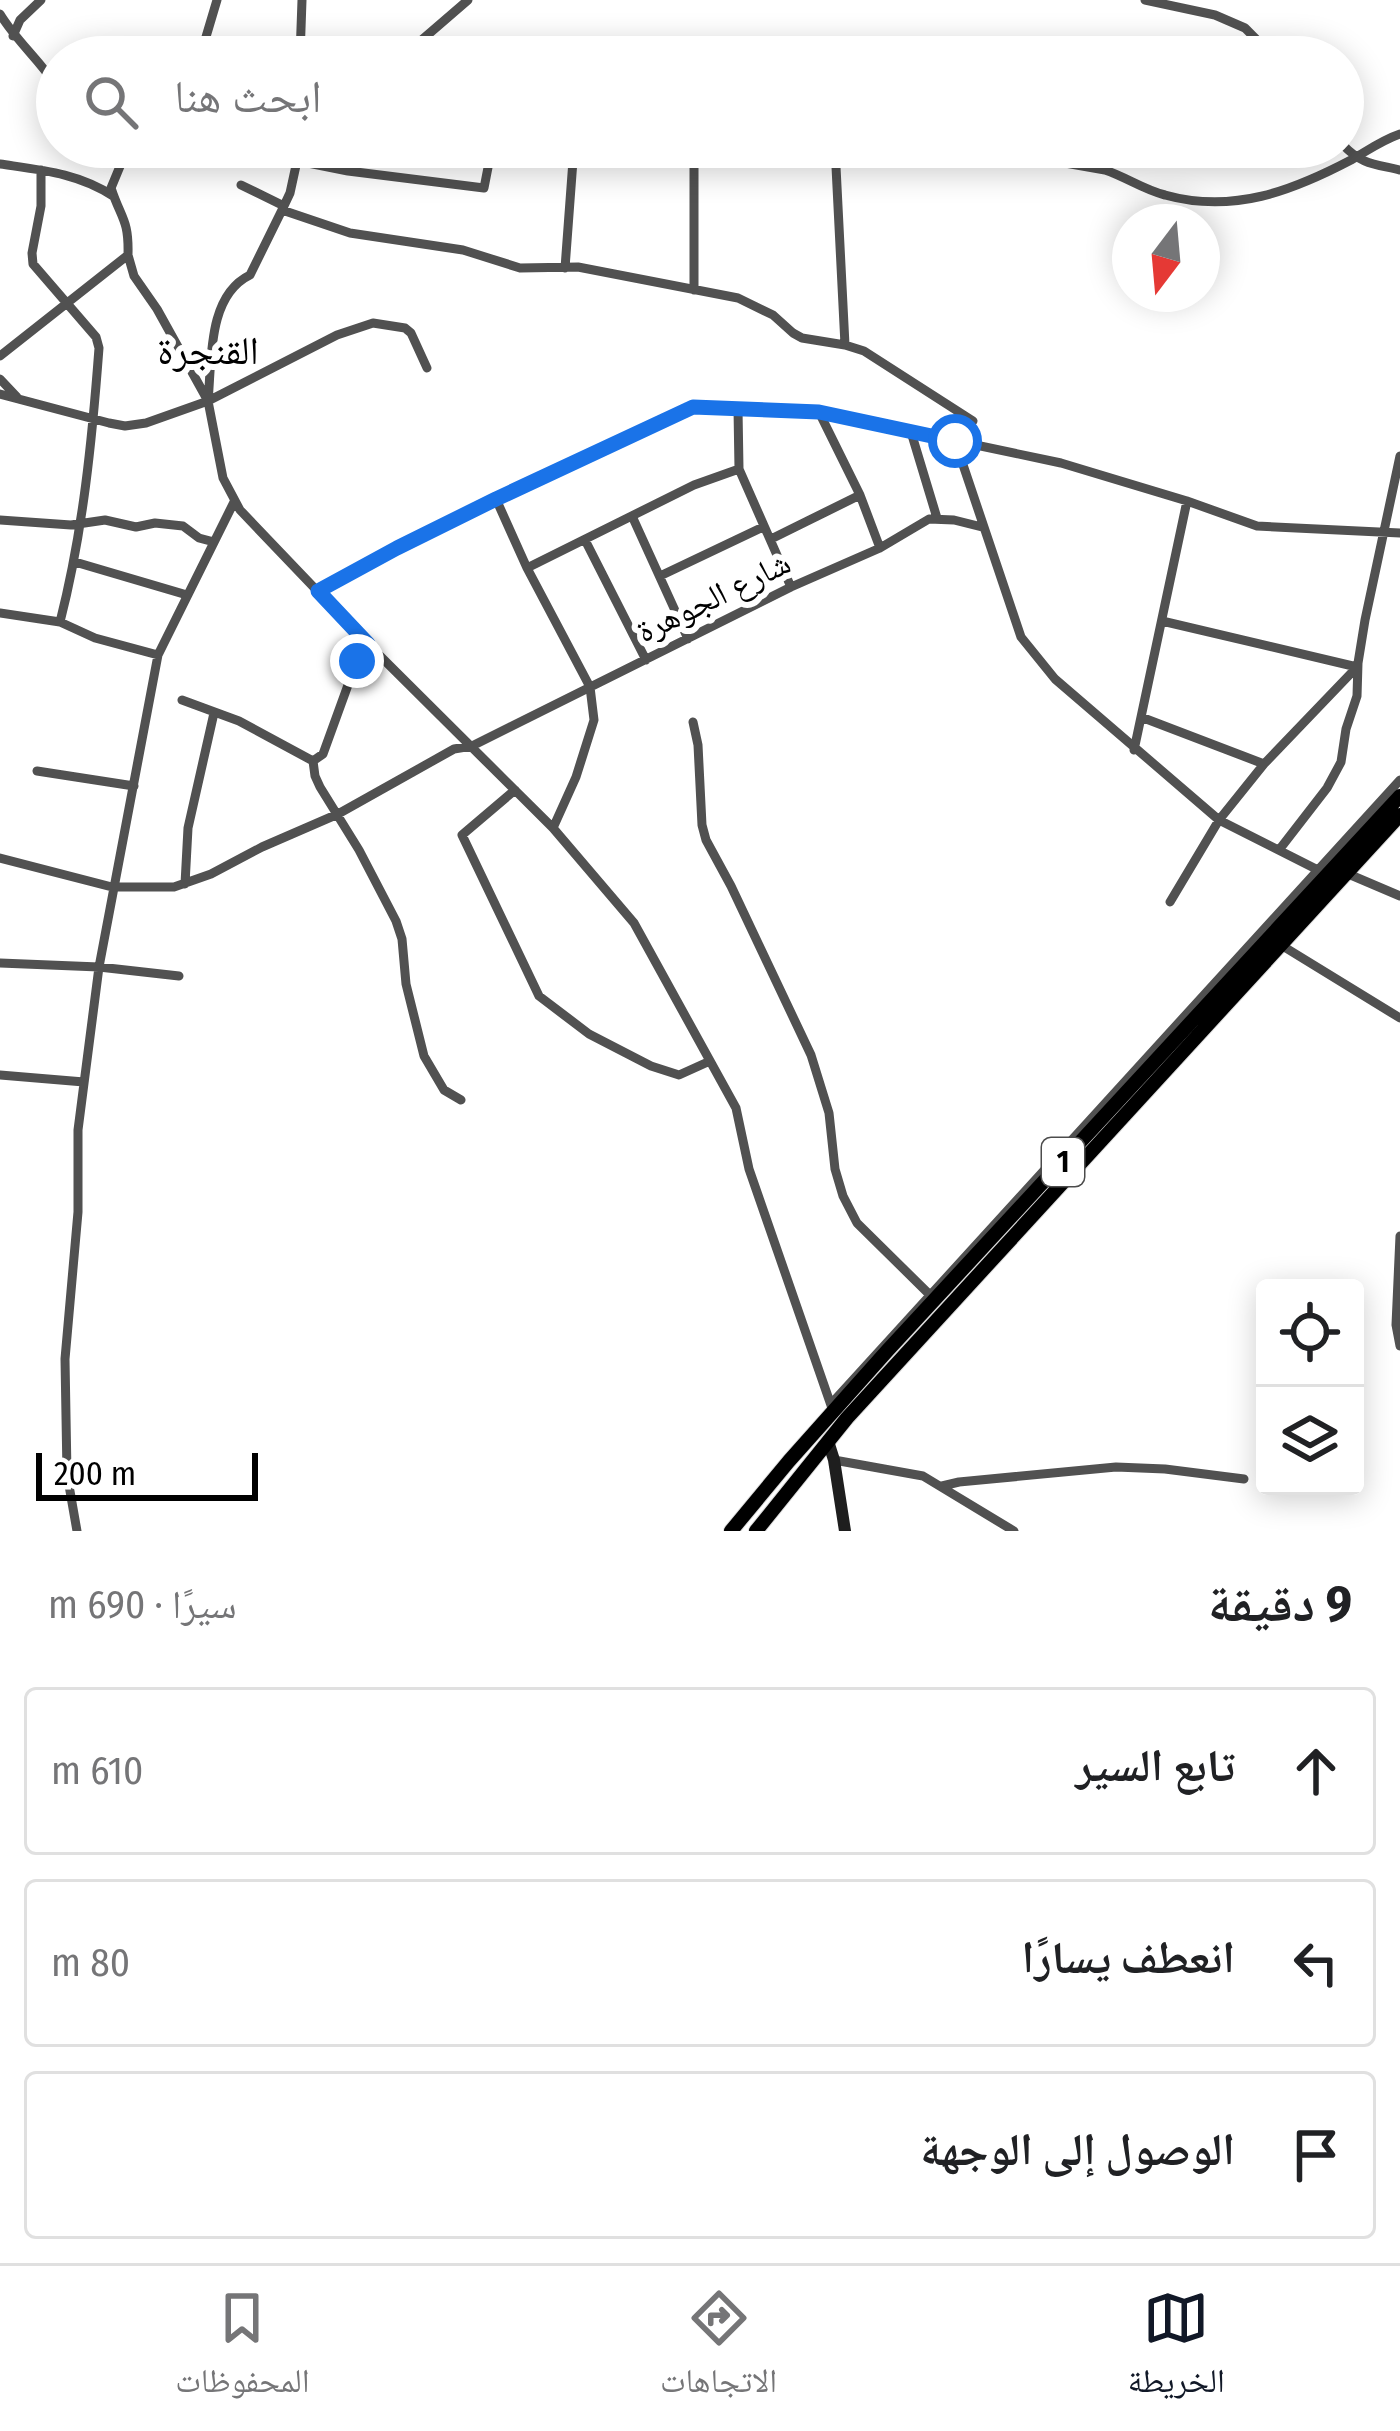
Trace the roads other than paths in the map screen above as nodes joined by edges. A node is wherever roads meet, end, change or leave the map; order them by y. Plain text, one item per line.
1 (41, 0) edge
2 (217, 0) edge
3 (302, 0) edge
4 (1145, 0) edge
5 (463, 1) edge
6 (0, 14) edge
7 (13, 36) junction
8 (206, 36) edge
9 (301, 36) edge
10 (425, 36) edge
11 (1253, 36) edge
12 (36, 57) edge
13 (1400, 134) edge
14 (1364, 152) edge
15 (1364, 162) edge
16 (0, 164) edge
17 (119, 168) edge
18 (296, 168) edge
19 (333, 168) edge
20 (488, 168) edge
21 (572, 168) edge
22 (694, 168) edge
23 (836, 168) edge
24 (1094, 168) edge
25 (1336, 168) edge
26 (41, 170) junction
27 (1400, 170) edge
28 (242, 185) dead end
29 (113, 196) junction
30 (283, 208) junction
31 (128, 255) junction
32 (565, 268) junction
33 (694, 290) junction
34 (65, 302) junction
35 (845, 345) junction
36 (0, 356) edge
37 (427, 368) dead end
38 (0, 379) edge
39 (0, 394) edge
40 (18, 398) junction
41 (208, 401) junction
42 (738, 409) junction
43 (819, 412) junction
44 (93, 418) junction
45 (973, 421) dead end
46 (911, 432) junction
47 (955, 441) junction
48 (1400, 456) edge
49 (740, 469) junction
50 (860, 494) junction
51 (496, 499) junction
52 (1187, 501) junction
53 (234, 502) junction
54 (632, 516) junction
55 (937, 518) junction
56 (0, 520) edge
57 (81, 524) junction
58 (763, 527) junction
59 (982, 527) junction
60 (1384, 532) junction
61 (1400, 533) edge
62 (771, 539) junction
63 (585, 540) junction
64 (214, 542) junction
65 (880, 548) junction
66 (76, 562) junction
67 (527, 568) junction
68 (660, 575) junction
69 (791, 587) junction
70 (318, 591) junction
71 (187, 595) junction
72 (0, 613) edge
73 (1162, 621) junction
74 (61, 622) junction
75 (688, 639) junction
76 (368, 644) junction
77 (158, 655) junction
78 (646, 660) junction
79 (1358, 667) junction
80 (590, 687) junction
81 (182, 700) dead end
82 (214, 713) junction
83 (1142, 717) junction
84 (693, 722) dead end
85 (472, 746) junction
86 (1134, 750) junction
87 (314, 761) junction
88 (1264, 764) junction
89 (38, 771) dead end
90 (1400, 780) edge
91 (134, 786) junction
92 (515, 790) junction
93 (1400, 796) edge
94 (338, 814) junction
95 (1400, 815) edge
96 (1219, 820) junction
97 (553, 829) junction
98 (1279, 850) junction
99 (0, 858) edge
100 (1318, 870) junction
101 (1346, 873) junction
102 (184, 884) junction
103 (112, 887) junction
104 (1400, 896) edge
105 (1170, 902) dead end
106 (1281, 944) junction
107 (0, 963) edge
108 (99, 967) junction
109 (179, 976) dead end
110 (1400, 1018) edge
111 (710, 1061) junction
112 (0, 1075) edge
113 (84, 1082) junction
114 (460, 1100) dead end
115 (1400, 1236) edge
116 (928, 1294) junction
117 (1400, 1346) edge
118 (832, 1408) junction
119 (828, 1441) junction
120 (835, 1460) junction
121 (1244, 1479) dead end
122 (942, 1486) junction
123 (77, 1531) edge
124 (730, 1531) edge
125 (756, 1531) edge
126 (845, 1531) edge
127 (1014, 1531) edge

1 - 7 street
2 - 8 street
3 - 9 street
4 - 11 street
5 - 10 street
6 - 7 street
7 - 12 street
13 - 14 street
15 - 27 street
16 - 26 street
17 - 29 street
18 - 30 street
19 - 20 street
21 - 32 street
22 - 33 street
23 - 35 street
24 - 25 street
26 - 29 street
26 - 34 street
28 - 30 street
29 - 31 street
30 - 32 street
30 - 41 street
31 - 34 street
31 - 41 street
32 - 33 street
33 - 35 street
34 - 36 street
34 - 44 street
35 - 45 street
37 - 41 street
38 - 40 street
39 - 40 street
40 - 44 street
41 - 44 street
41 - 53 street
42 - 43 street
42 - 49 street
42 - 51 street
43 - 46 street
43 - 50 street
44 - 57 street
46 - 47 street
46 - 55 street
47 - 52 street
47 - 59 street
48 - 60 street
49 - 54 street
49 - 58 street
50 - 62 street
50 - 65 street
51 - 67 street
51 - 70 street
52 - 60 street
52 - 73 street
53 - 64 street
53 - 70 street
54 - 63 street
54 - 68 street
55 - 59 street
55 - 65 street, شارع الجوهرة
56 - 57 street
57 - 64 street
57 - 66 street
58 - 62 street
58 - 68 street
59 - 86 street
60 - 61 street
60 - 79 street
62 - 69 street
63 - 67 street
63 - 78 street
64 - 71 street
65 - 69 street, شارع الجوهرة
66 - 71 street
66 - 74 street
67 - 80 street
68 - 75 street
69 - 75 street, شارع الجوهرة
70 - 76 street
71 - 77 street
72 - 74 street
73 - 79 street
73 - 83 street
74 - 77 street
75 - 78 street, شارع الجوهرة
76 - 85 street
76 - 87 street
77 - 91 street
78 - 80 street, شارع الجوهرة
79 - 88 street
79 - 98 street
80 - 85 street, شارع الجوهرة
80 - 97 street
81 - 82 street
82 - 87 street
82 - 102 street
83 - 86 street
83 - 88 street
84 - 116 street
85 - 92 street
85 - 94 street, شارع الجوهرة
86 - 96 street
87 - 94 street
88 - 96 street
89 - 91 street
90 - 100 street
91 - 103 street
92 - 97 street
92 - 111 street
93 - 118 main road, 1
94 - 102 street, شارع الجوهرة
94 - 114 street
95 - 101 main road, 1
96 - 98 street
96 - 105 street
97 - 111 street
98 - 100 street
99 - 103 street
100 - 116 street
101 - 104 street
101 - 106 main road, 1
102 - 103 street
103 - 108 street
106 - 110 street
106 - 119 main road, 1
107 - 108 street
108 - 109 street
108 - 113 street
111 - 118 street
112 - 113 street
113 - 123 street
115 - 117 street
116 - 118 street
118 - 124 main road, 1
119 - 120 street
119 - 125 main road, 1
120 - 122 street
120 - 126 street
121 - 122 street
122 - 127 street

